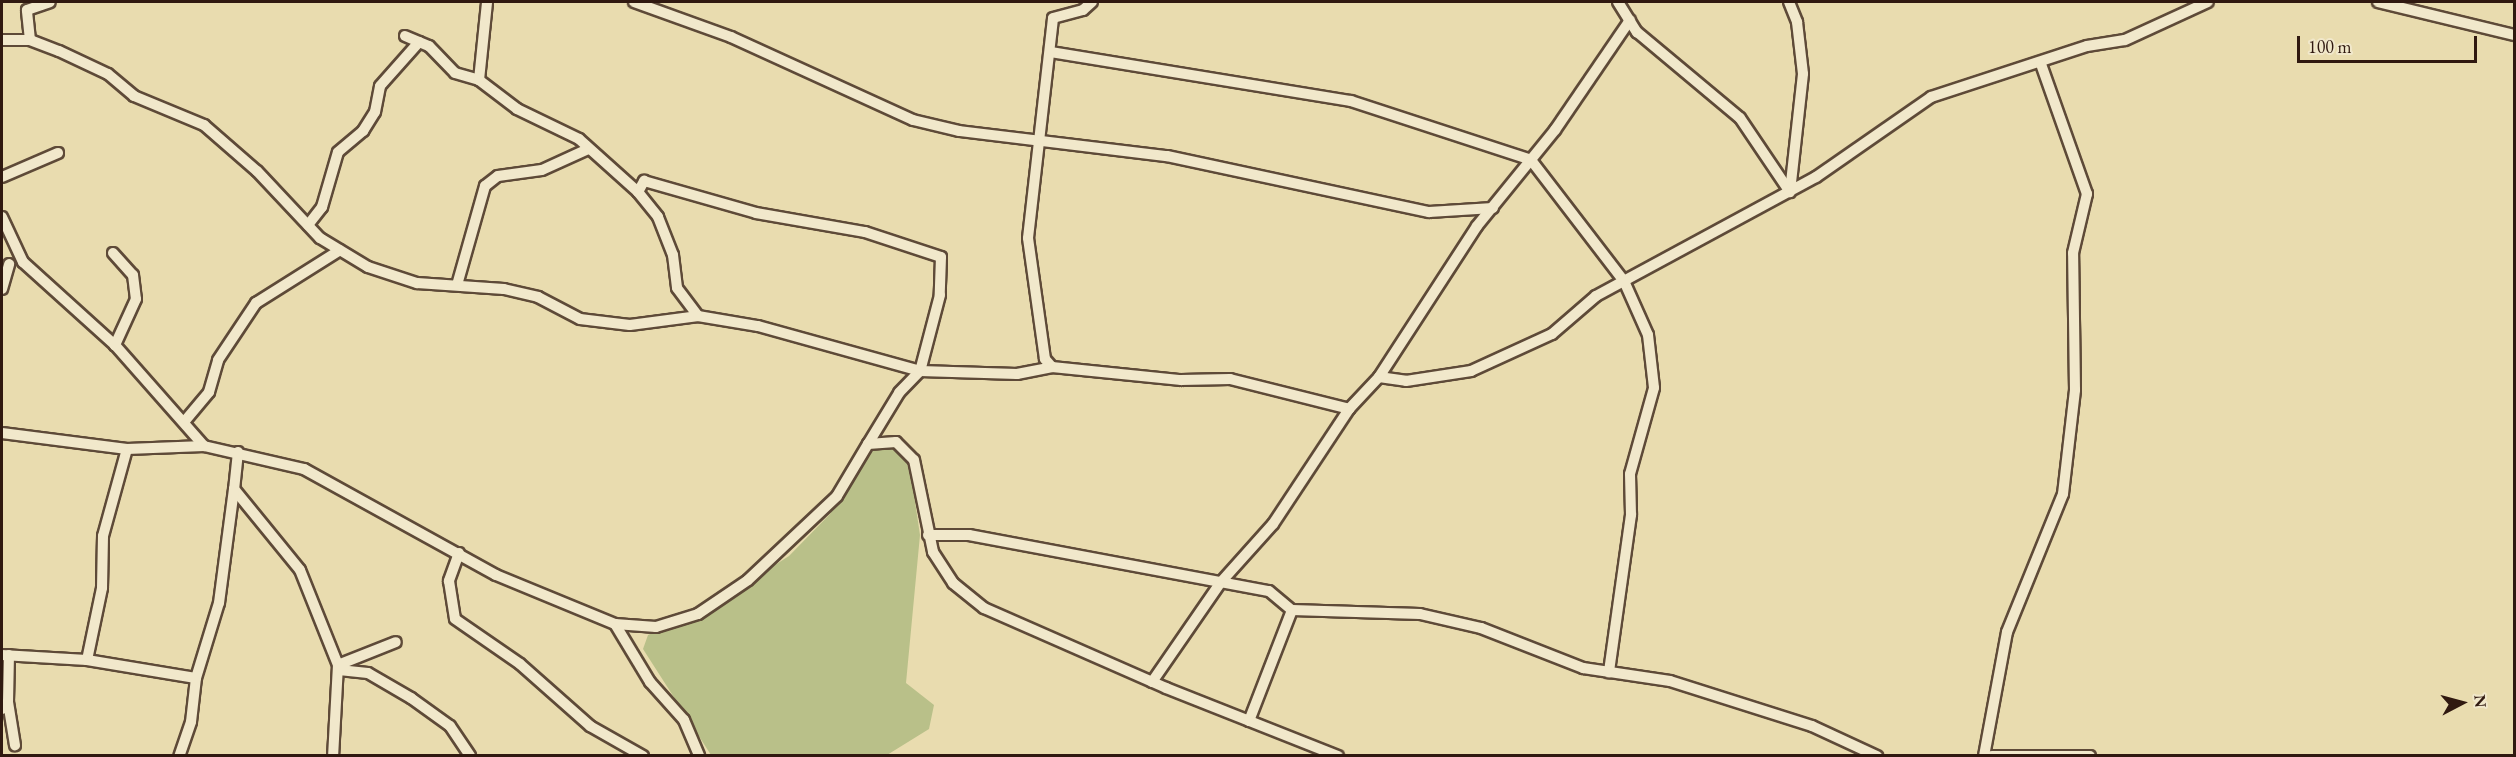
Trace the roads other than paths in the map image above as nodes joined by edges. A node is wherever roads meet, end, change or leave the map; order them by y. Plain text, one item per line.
1 (50, 2) edge
2 (487, 2) edge
3 (634, 2) edge
4 (1092, 2) edge
5 (1618, 2) edge
6 (1789, 2) edge
7 (2208, 2) edge
8 (2378, 2) edge
9 (1630, 20) junction
10 (2514, 35) edge
11 (405, 36) dead end
12 (2, 40) edge
13 (30, 40) junction
14 (418, 42) junction
15 (1052, 52) junction
16 (2041, 64) junction
17 (479, 80) junction
18 (1040, 140) junction
19 (588, 149) junction
20 (58, 153) dead end
21 (1531, 160) junction
22 (2, 177) edge
23 (638, 192) junction
24 (1790, 192) junction
25 (1492, 208) junction
26 (2, 217) edge
27 (308, 225) junction
28 (340, 250) junction
29 (113, 253) dead end
30 (23, 262) junction
31 (5, 264) edge
32 (1624, 281) junction
33 (457, 285) junction
34 (2, 290) edge
35 (698, 316) junction
36 (115, 345) junction
37 (1053, 367) junction
38 (920, 371) junction
39 (1379, 377) junction
40 (1349, 410) junction
41 (184, 423) junction
42 (2, 433) edge
43 (868, 444) junction
44 (204, 446) junction
45 (127, 449) junction
46 (238, 452) junction
47 (234, 489) junction
48 (928, 535) junction
49 (459, 553) junction
50 (1221, 582) junction
51 (1292, 610) junction
52 (615, 624) junction
53 (396, 642) dead end
54 (5, 655) edge
55 (87, 660) junction
56 (338, 667) junction
57 (1609, 672) junction
58 (196, 678) junction
59 (1152, 682) junction
60 (5, 705) edge
61 (1249, 721) junction
62 (15, 745) dead end
63 (179, 756) edge
64 (333, 756) edge
65 (470, 756) edge
66 (643, 756) edge
67 (699, 756) edge
68 (1338, 756) edge
69 (1877, 756) edge
70 (1984, 756) edge
71 (1992, 756) edge
72 (2090, 756) edge

1 - 13 street
2 - 17 street
3 - 18 street
4 - 15 street
5 - 9 street
6 - 24 street
7 - 16 street
8 - 10 street
9 - 21 street
9 - 24 street
11 - 14 street
12 - 13 street
13 - 27 street
14 - 17 street
14 - 27 street
15 - 18 street
15 - 21 street
16 - 24 street
16 - 70 street
17 - 19 street
18 - 25 street
18 - 37 street
19 - 23 street
19 - 33 street
20 - 22 street
21 - 25 street
21 - 32 street
23 - 35 street
23 - 38 street
24 - 32 street
25 - 39 street
26 - 30 street
27 - 28 street
28 - 33 street
28 - 41 street
29 - 36 street
30 - 31 street
30 - 36 street
31 - 34 street
32 - 39 street
32 - 57 street
33 - 35 street
35 - 38 street
36 - 41 street
37 - 38 street
37 - 40 street
38 - 43 street
39 - 40 street
40 - 50 street
41 - 44 street
42 - 45 street
43 - 48 street
43 - 52 street
44 - 45 street
44 - 46 street
45 - 55 street
46 - 47 street
46 - 49 street
47 - 56 street
47 - 58 street
48 - 50 street
48 - 59 street
49 - 52 street
49 - 66 street
50 - 51 street
50 - 59 street
51 - 57 street
51 - 61 street
52 - 67 street
53 - 56 street
54 - 55 street
54 - 60 street
55 - 58 street
56 - 64 street
56 - 65 street
57 - 69 street
58 - 63 street
59 - 61 street
60 - 62 street
61 - 68 street
71 - 72 street

